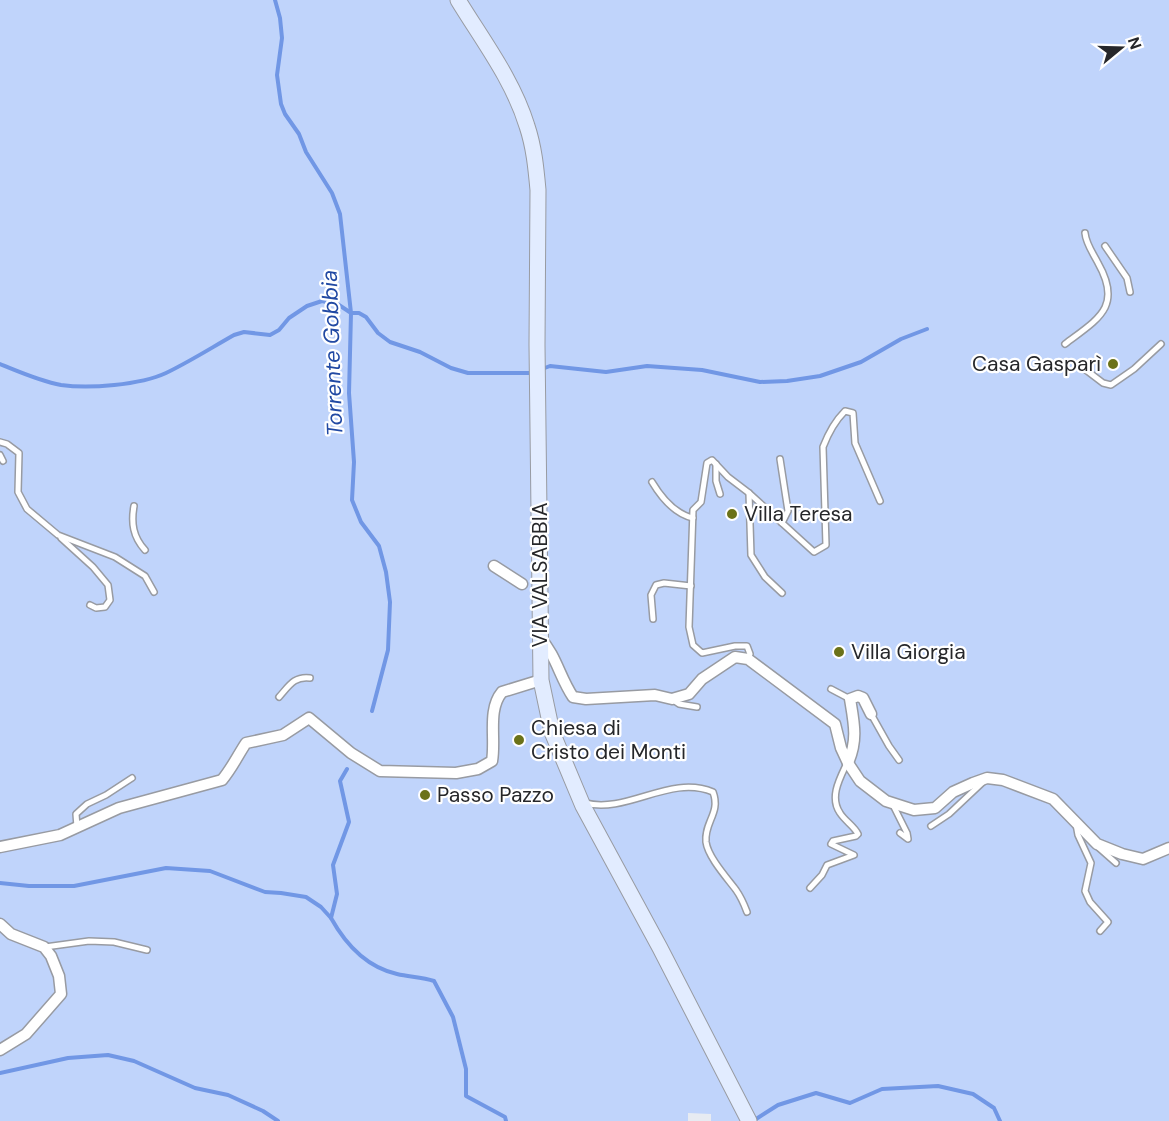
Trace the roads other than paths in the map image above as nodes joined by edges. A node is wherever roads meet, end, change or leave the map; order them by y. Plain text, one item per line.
1 (458, 0) edge
2 (1085, 233) dead end
3 (1105, 246) dead end
4 (1130, 292) dead end
5 (1065, 344) dead end
6 (1161, 344) dead end
7 (1082, 366) dead end
8 (0, 442) edge
9 (780, 459) dead end
10 (716, 464) junction
11 (652, 482) dead end
12 (749, 493) junction
13 (720, 494) dead end
14 (880, 501) dead end
15 (134, 506) dead end
16 (693, 518) junction
17 (782, 523) junction
18 (58, 535) junction
19 (146, 550) dead end
20 (494, 566) dead end
21 (522, 584) dead end
22 (691, 586) junction
23 (154, 592) dead end
24 (782, 593) dead end
25 (90, 605) dead end
26 (653, 619) dead end
27 (540, 638) junction
28 (748, 659) junction
29 (310, 678) dead end
30 (541, 680) junction
31 (831, 689) dead end
32 (279, 697) dead end
33 (672, 699) junction
34 (850, 699) junction
35 (697, 707) dead end
36 (871, 714) joint
37 (899, 760) dead end
38 (848, 763) junction
39 (132, 778) dead end
40 (987, 778) junction
41 (582, 804) junction
42 (892, 804) junction
43 (1075, 820) junction
44 (931, 826) dead end
45 (77, 827) junction
46 (900, 833) dead end
47 (1097, 844) junction
48 (0, 847) edge
49 (1169, 848) edge
50 (1116, 863) dead end
51 (810, 888) dead end
52 (747, 912) dead end
53 (0, 924) edge
54 (1100, 931) dead end
55 (89, 941) junction
56 (44, 947) junction
57 (98, 947) dead end
58 (147, 950) dead end
59 (0, 1050) edge
60 (749, 1121) edge

1 - 27 main road, VIA VALSABBIA
2 - 5 lane
3 - 4 lane
6 - 7 lane
8 - 18 lane
9 - 17 lane
10 - 12 lane
10 - 13 lane
10 - 16 lane
11 - 16 lane
12 - 17 lane
12 - 24 lane
14 - 17 lane
15 - 19 lane
16 - 22 lane
18 - 23 lane
18 - 25 lane
20 - 21 street
22 - 26 lane
22 - 28 lane
27 - 30 main road, VIA VALSABBIA
27 - 33 street
28 - 33 street
28 - 38 street
29 - 32 lane
30 - 41 main road, VIA VALSABBIA
30 - 45 street
31 - 34 lane
33 - 35 lane
34 - 36 street
34 - 38 street
36 - 37 lane
38 - 42 street
38 - 51 lane
39 - 45 lane
40 - 42 street
40 - 43 street
40 - 44 lane
41 - 52 lane
41 - 60 main road, VIA VALSABBIA
42 - 46 lane
43 - 47 street
43 - 54 lane
45 - 48 street
47 - 49 street
47 - 50 lane
53 - 56 street
55 - 56 lane
55 - 57 lane
55 - 58 lane
56 - 59 street

